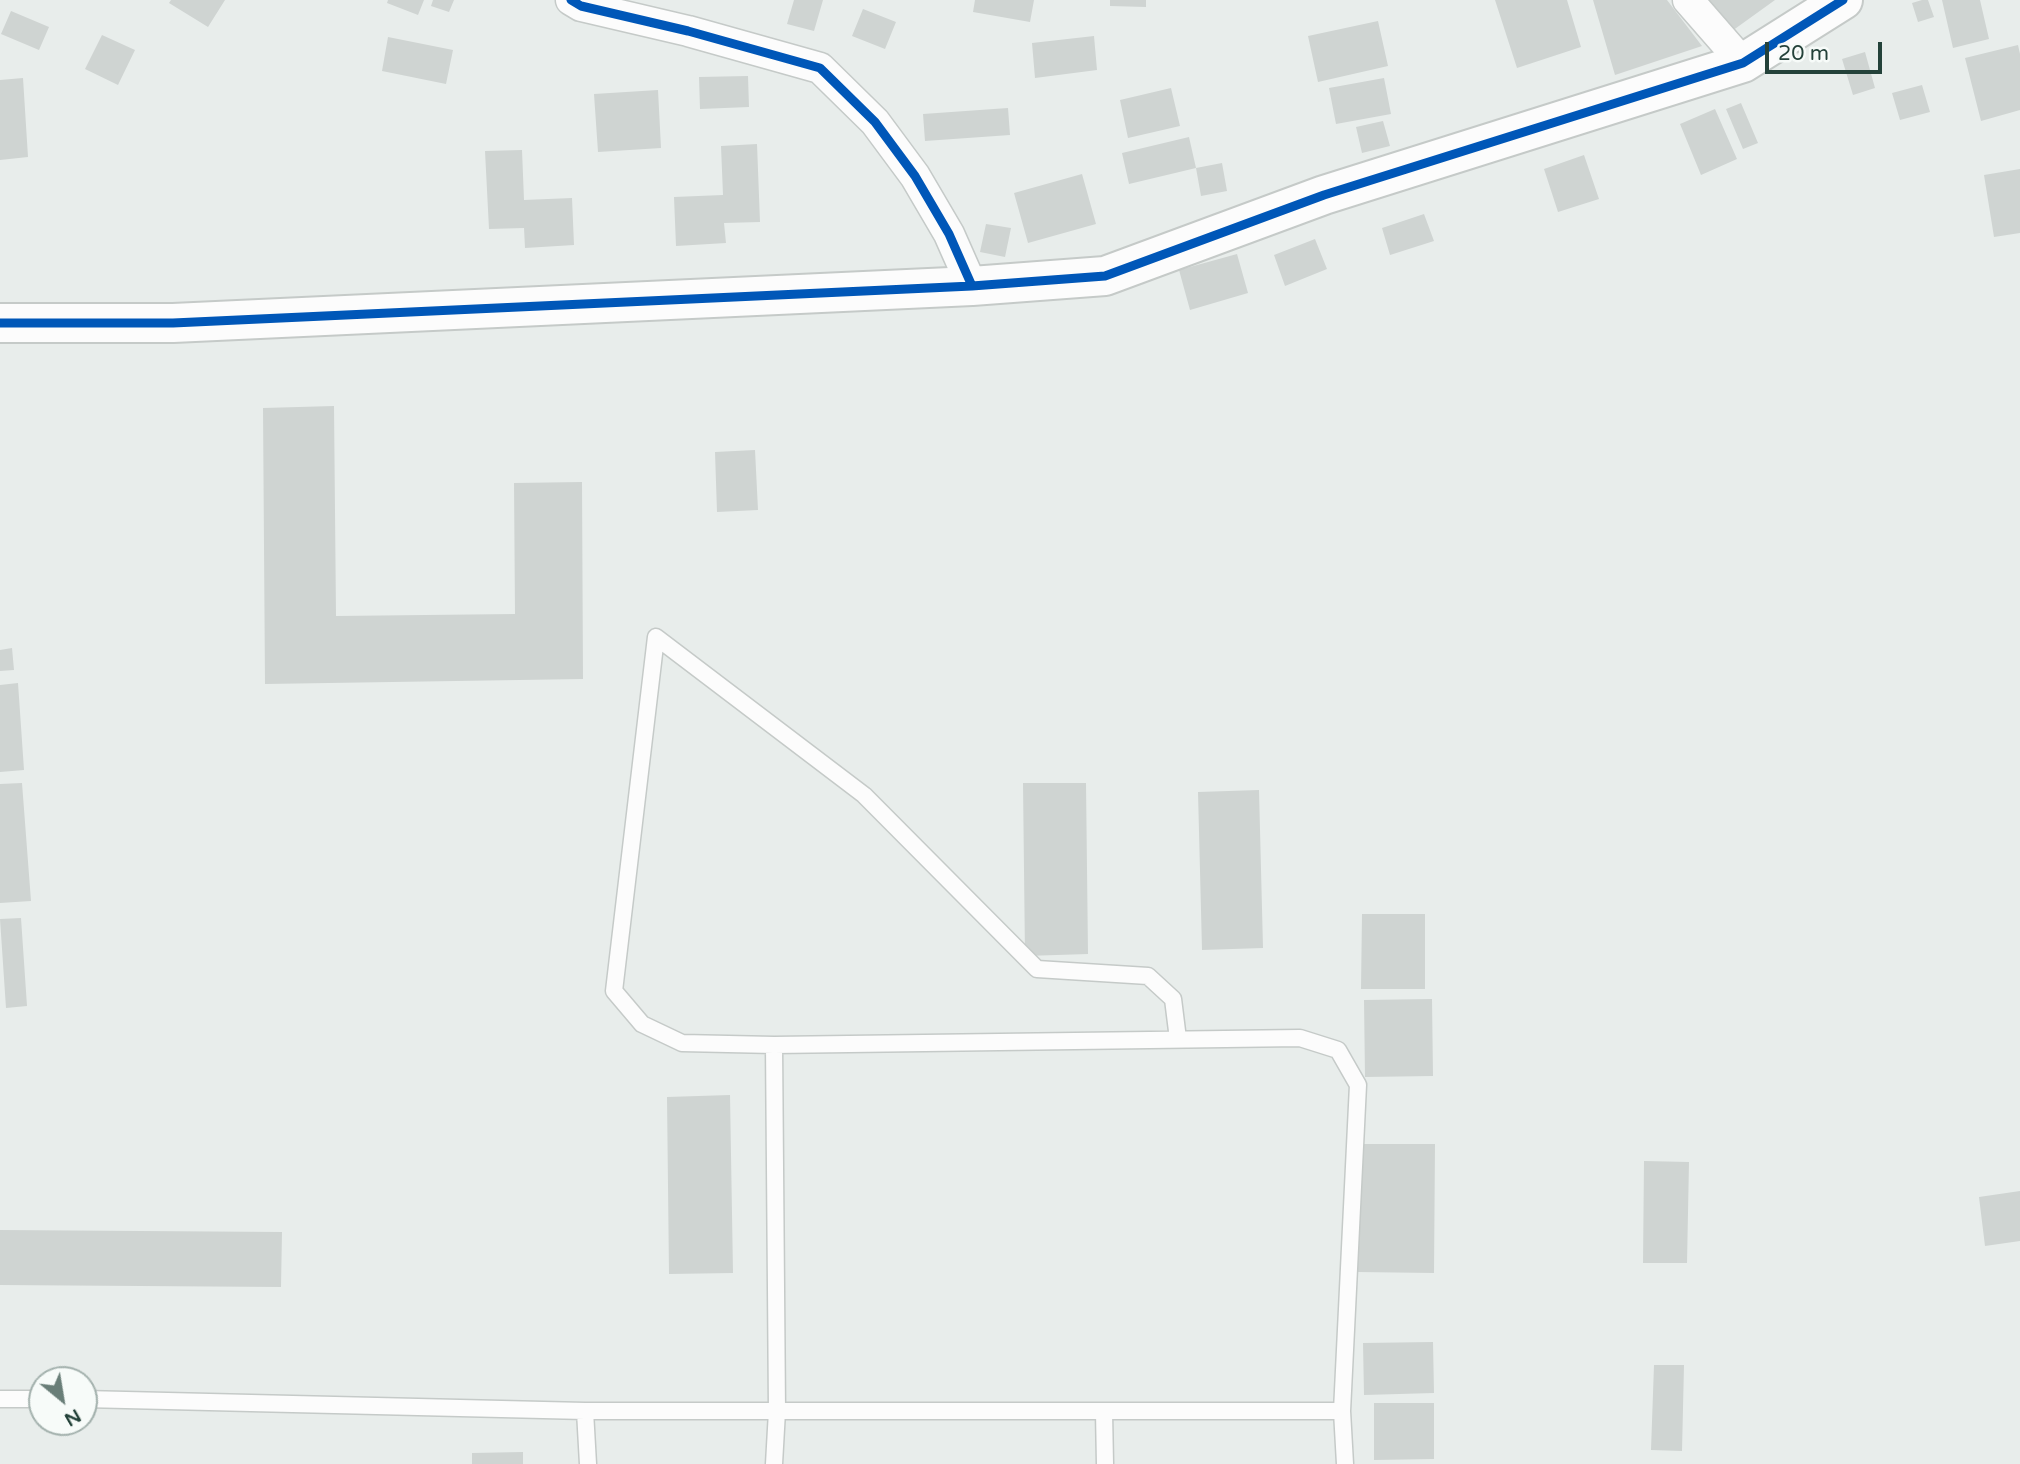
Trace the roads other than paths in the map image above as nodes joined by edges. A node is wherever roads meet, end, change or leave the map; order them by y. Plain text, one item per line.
1 (571, 0) edge
2 (1688, 0) edge
3 (1843, 0) edge
4 (1743, 63) junction
5 (972, 286) junction
6 (0, 323) edge
7 (1178, 1039) junction
8 (774, 1045) junction
9 (0, 1399) edge
10 (28, 1399) edge
11 (98, 1399) edge
12 (585, 1411) junction
13 (777, 1411) junction
14 (1104, 1412) junction
15 (1342, 1412) junction
16 (588, 1464) edge
17 (774, 1464) edge
18 (1105, 1464) edge
19 (1345, 1464) edge

1 - 5 street
2 - 4 street
3 - 4 street
4 - 5 street
5 - 6 street
7 - 8 lane
7 - 8 lane
7 - 15 lane
8 - 13 lane
9 - 10 lane
11 - 12 lane
12 - 13 lane
12 - 16 lane
13 - 14 lane
13 - 17 lane
14 - 15 lane
14 - 18 lane
15 - 19 lane

